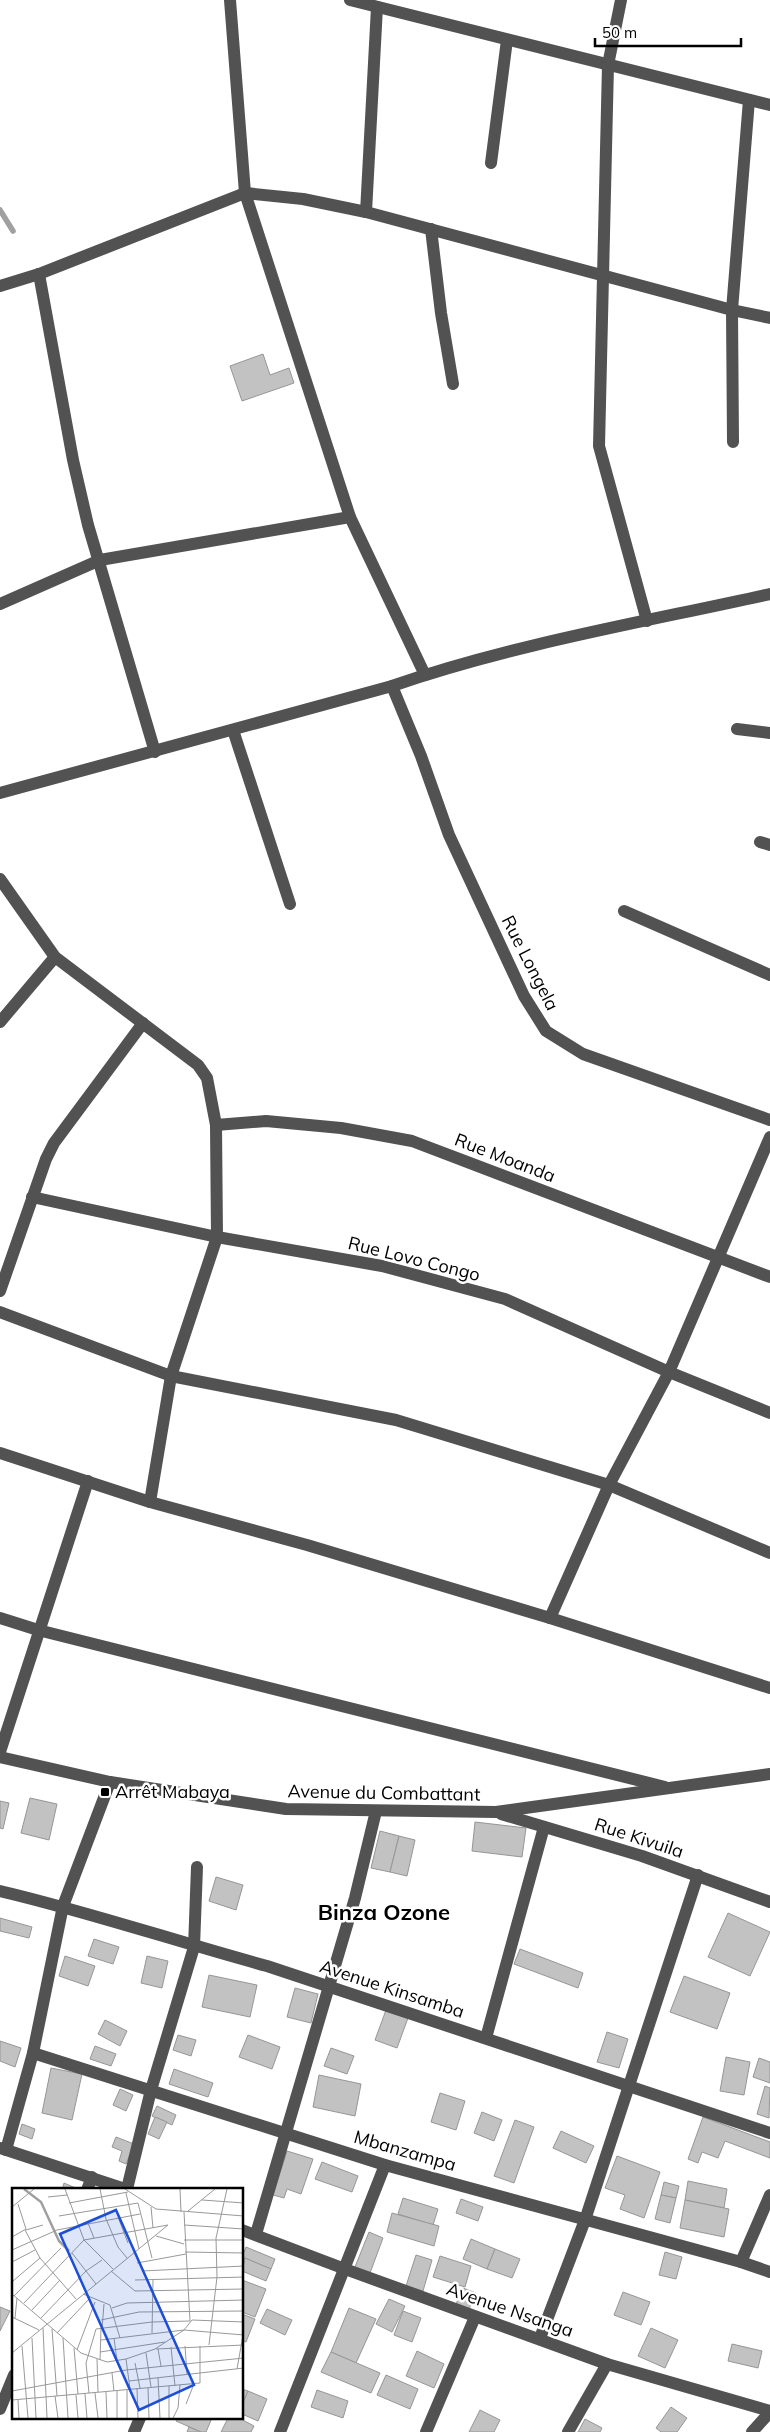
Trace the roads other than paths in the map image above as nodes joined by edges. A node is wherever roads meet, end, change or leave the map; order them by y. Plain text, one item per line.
1 (230, 0) edge
2 (350, 0) edge
3 (621, 0) edge
4 (377, 7) junction
5 (507, 40) junction
6 (608, 65) junction
7 (749, 100) junction
8 (770, 105) edge
9 (491, 163) dead end
10 (245, 193) junction
11 (366, 212) junction
12 (431, 229) junction
13 (33, 275) junction
14 (605, 275) junction
15 (4, 285) edge
16 (732, 310) junction
17 (770, 318) edge
18 (453, 384) dead end
19 (733, 442) dead end
20 (350, 517) junction
21 (100, 560) junction
22 (770, 594) edge
23 (0, 604) edge
24 (647, 621) junction
25 (425, 675) junction
26 (392, 686) junction
27 (737, 729) dead end
28 (233, 730) junction
29 (770, 733) edge
30 (155, 752) junction
31 (0, 793) edge
32 (0, 879) edge
33 (4, 893) edge
34 (290, 904) dead end
35 (624, 911) dead end
36 (55, 957) junction
37 (770, 975) edge
38 (0, 1022) edge
39 (143, 1023) junction
40 (770, 1120) edge
41 (216, 1124) junction
42 (770, 1137) edge
43 (32, 1197) junction
44 (217, 1237) junction
45 (719, 1257) junction
46 (770, 1277) edge
47 (0, 1291) edge
48 (0, 1312) edge
49 (669, 1372) junction
50 (171, 1376) junction
51 (770, 1412) edge
52 (0, 1454) edge
53 (88, 1481) junction
54 (609, 1484) junction
55 (150, 1502) junction
56 (770, 1552) edge
57 (0, 1618) edge
58 (550, 1618) junction
59 (38, 1630) junction
60 (770, 1688) edge
61 (0, 1752) edge
62 (0, 1757) edge
63 (770, 1774) edge
64 (110, 1782) junction
65 (672, 1789) junction
66 (376, 1811) junction
67 (496, 1812) junction
68 (544, 1827) junction
69 (197, 1867) dead end
70 (698, 1875) junction
71 (0, 1891) edge
72 (770, 1902) edge
73 (63, 1906) junction
74 (194, 1946) junction
75 (329, 1986) junction
76 (486, 2038) junction
77 (34, 2053) junction
78 (630, 2085) junction
79 (152, 2090) junction
80 (286, 2132) junction
81 (770, 2133) edge
82 (3, 2149) edge
83 (385, 2165) junction
84 (92, 2177) junction
85 (88, 2188) edge
86 (124, 2188) edge
87 (127, 2188) edge
88 (770, 2195) edge
89 (585, 2220) junction
90 (244, 2231) edge
91 (256, 2234) junction
92 (741, 2262) junction
93 (344, 2269) junction
94 (770, 2272) edge
95 (475, 2317) junction
96 (540, 2338) junction
97 (607, 2364) junction
98 (12, 2380) edge
99 (0, 2410) edge
100 (770, 2412) edge
101 (139, 2420) edge
102 (134, 2432) edge
103 (280, 2432) edge
104 (426, 2432) edge
105 (568, 2432) edge
106 (752, 2432) edge

1 - 10 street
2 - 4 street
3 - 6 street
4 - 5 street
4 - 11 street
5 - 6 street
5 - 9 street
6 - 7 street
6 - 14 street
7 - 8 street
7 - 16 street
10 - 11 street
10 - 13 street
10 - 20 street
11 - 12 street
12 - 14 street
12 - 18 street
13 - 15 street
13 - 21 street
14 - 16 street
14 - 24 street
16 - 17 street
16 - 19 street
20 - 21 street
20 - 25 street
21 - 23 street
21 - 30 street
22 - 24 street
24 - 25 street
25 - 26 street
26 - 28 street
26 - 40 street, Rue Longela
27 - 29 street
28 - 30 street
28 - 34 street
30 - 31 street
32 - 33 street
33 - 36 street
35 - 37 street
36 - 38 street
36 - 39 street
39 - 41 street
39 - 43 street
41 - 44 street
41 - 45 street, Rue Moanda
42 - 45 street
43 - 44 street, Rue Lovo Congo
43 - 47 street
44 - 49 street, Rue Lovo Congo
44 - 50 street
45 - 46 street, Rue Moanda
45 - 49 street
48 - 50 street
49 - 51 street, Rue Lovo Congo
49 - 54 street
50 - 54 street
50 - 55 street
52 - 53 street
53 - 55 street
53 - 59 street
54 - 56 street
54 - 58 street
55 - 58 street
57 - 59 street
58 - 60 street
59 - 61 street
59 - 65 street
62 - 64 street, Avenue du Combattant
63 - 65 street, Avenue du Combattant
64 - 66 street, Avenue du Combattant
64 - 73 street
65 - 67 street, Avenue du Combattant
66 - 67 street, Avenue du Combattant
66 - 75 street
67 - 68 street, Rue Kivuila
68 - 70 street, Rue Kivuila
68 - 76 street
69 - 74 street
70 - 72 street, Rue Kivuila
70 - 78 street
71 - 73 street, Avenue Kinsamba
73 - 74 street, Avenue Kinsamba
73 - 77 street
74 - 75 street, Avenue Kinsamba
74 - 79 street
75 - 76 street, Avenue Kinsamba
75 - 80 street
76 - 78 street, Avenue Kinsamba
77 - 79 street, Mbanzampa
77 - 82 street
78 - 81 street, Avenue Kinsamba
78 - 89 street
79 - 80 street, Mbanzampa
79 - 87 street
80 - 83 street, Mbanzampa
80 - 91 street
82 - 84 street
83 - 89 street, Mbanzampa
83 - 93 street
84 - 85 street
84 - 86 street
88 - 92 street
89 - 92 street, Mbanzampa
89 - 96 street
90 - 91 street, Avenue Nsanga
91 - 93 street, Avenue Nsanga
92 - 94 street, Mbanzampa
93 - 95 street, Avenue Nsanga
93 - 103 street
95 - 96 street, Avenue Nsanga
95 - 104 street
96 - 97 street, Avenue Nsanga
97 - 100 street, Avenue Nsanga
97 - 105 street
98 - 99 street
100 - 106 street
101 - 102 street

